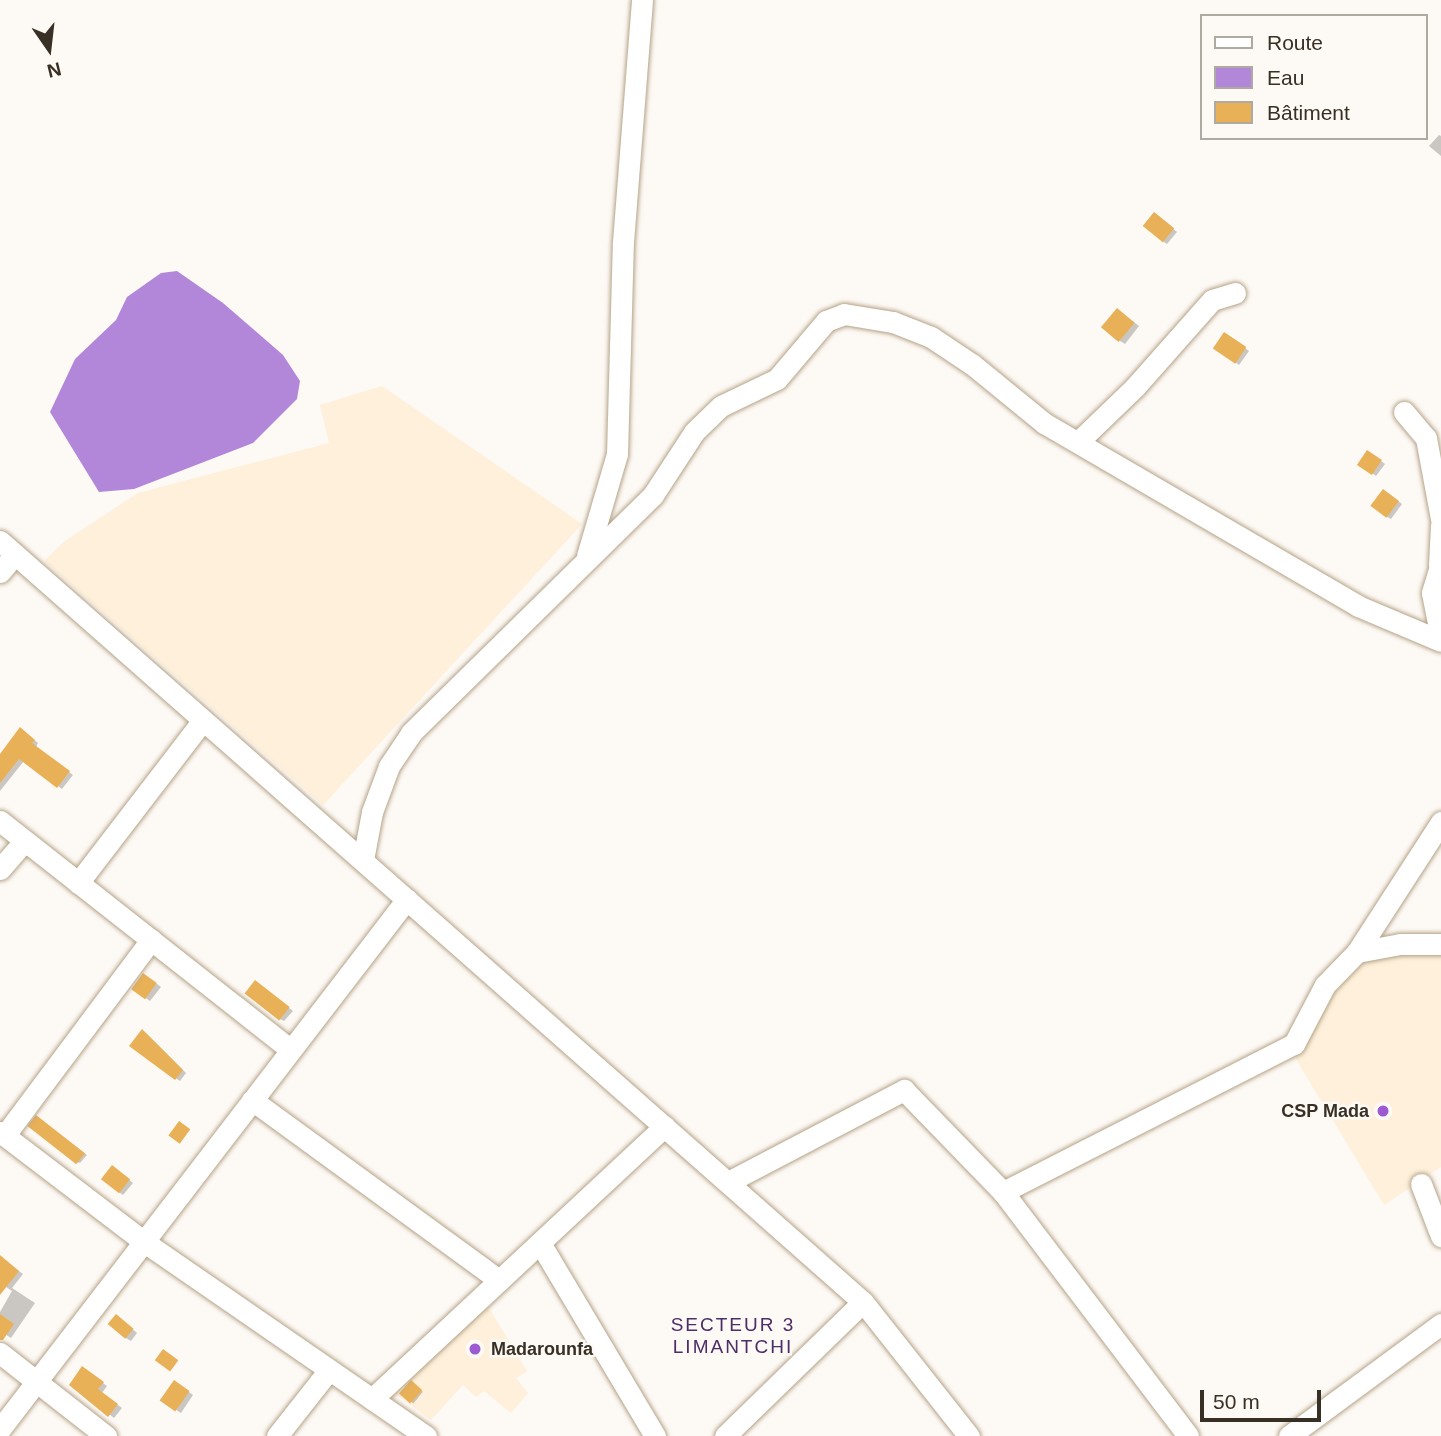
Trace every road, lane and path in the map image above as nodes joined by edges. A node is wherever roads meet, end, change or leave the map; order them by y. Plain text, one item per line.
1 (642, 0) edge
2 (1235, 293) dead end
3 (1404, 412) dead end
4 (1080, 440) junction
5 (1441, 519) edge
6 (1441, 525) edge
7 (7, 547) edge
8 (587, 558) junction
9 (1440, 564) edge
10 (0, 572) edge
11 (1441, 639) edge
12 (203, 720) junction
13 (0, 821) edge
14 (1441, 822) edge
15 (24, 841) junction
16 (363, 860) junction
17 (0, 869) edge
18 (78, 883) junction
19 (407, 899) junction
20 (151, 940) junction
21 (1441, 944) edge
22 (1356, 952) junction
23 (291, 1050) junction
24 (252, 1100) junction
25 (665, 1126) junction
26 (3, 1133) edge
27 (729, 1182) junction
28 (1421, 1184) dead end
29 (1003, 1192) junction
30 (1441, 1236) edge
31 (144, 1241) junction
32 (540, 1243) junction
33 (499, 1280) junction
34 (863, 1302) junction
35 (1441, 1324) edge
36 (0, 1353) edge
37 (329, 1370) junction
38 (37, 1382) junction
39 (372, 1399) junction
40 (0, 1429) edge
41 (106, 1436) edge
42 (277, 1436) edge
43 (426, 1436) edge
44 (654, 1436) edge
45 (725, 1436) edge
46 (970, 1436) edge
47 (1188, 1436) edge
48 (1289, 1436) edge

1 - 8 street
2 - 4 street
3 - 5 street
4 - 8 street
4 - 11 street
6 - 9 street
7 - 10 street
7 - 12 street
8 - 16 street
9 - 11 street
12 - 16 street
12 - 18 street
13 - 15 street
14 - 22 street
15 - 17 street
15 - 18 street
16 - 19 street
18 - 20 street
19 - 23 street
19 - 25 street
20 - 23 street
20 - 26 street
21 - 22 street
22 - 29 street
23 - 24 street
24 - 31 street
24 - 33 street
25 - 27 street
25 - 32 street
26 - 31 street
27 - 29 street
27 - 34 street
28 - 30 street
29 - 47 street
31 - 37 street
31 - 38 street
32 - 33 street
32 - 44 street
33 - 39 street
34 - 45 street
34 - 46 street
35 - 48 street
36 - 38 street
37 - 39 street
37 - 42 street
38 - 40 street
38 - 41 street
39 - 43 street

